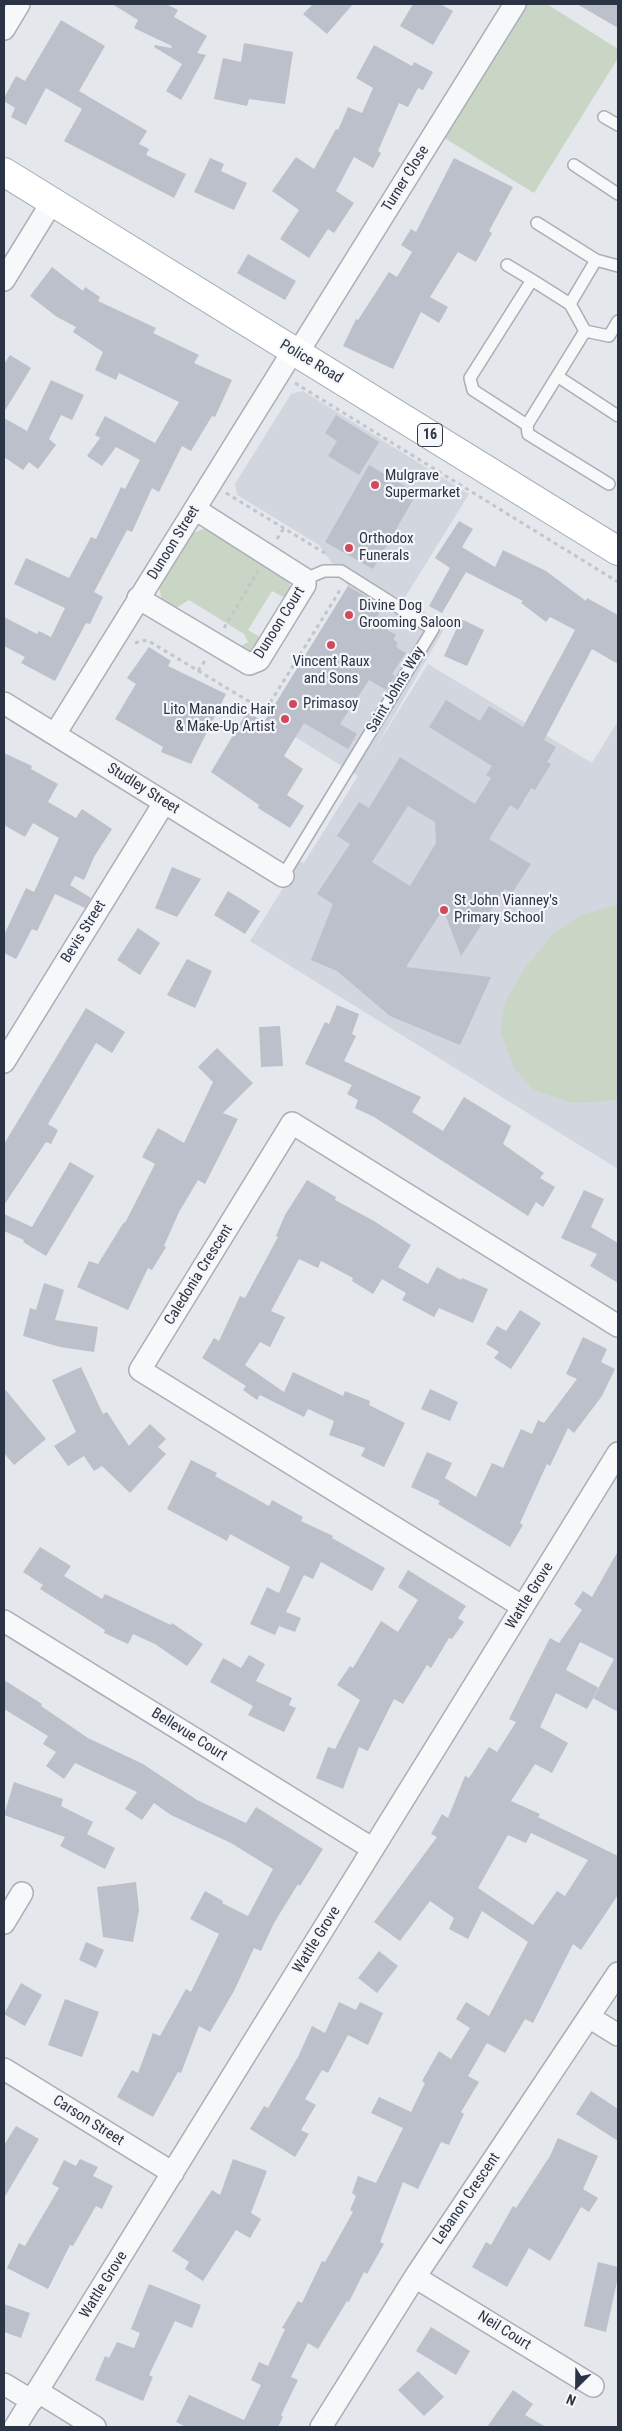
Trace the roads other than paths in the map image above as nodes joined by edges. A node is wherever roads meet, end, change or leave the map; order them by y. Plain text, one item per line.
1 (19, 4) edge
2 (515, 4) edge
3 (4, 29) edge
4 (604, 117) dead end
5 (618, 125) edge
6 (574, 165) dead end
7 (4, 172) edge
8 (618, 194) edge
9 (52, 202) junction
10 (537, 222) dead end
11 (596, 260) junction
12 (507, 265) dead end
13 (618, 266) edge
14 (4, 280) edge
15 (532, 280) junction
16 (570, 304) junction
17 (618, 321) edge
18 (585, 331) junction
19 (614, 339) edge
20 (295, 353) junction
21 (557, 376) junction
22 (618, 416) edge
23 (527, 425) junction
24 (609, 484) dead end
25 (203, 514) junction
26 (618, 551) edge
27 (305, 579) junction
28 (147, 604) junction
29 (4, 703) edge
30 (55, 734) junction
31 (164, 802) junction
32 (283, 876) joint
33 (4, 1062) edge
34 (618, 1326) edge
35 (618, 1453) edge
36 (523, 1607) junction
37 (4, 1621) edge
38 (373, 1849) junction
39 (22, 1893) dead end
40 (4, 1923) edge
41 (618, 1973) edge
42 (589, 2017) junction
43 (618, 2035) edge
44 (4, 2069) edge
45 (173, 2174) junction
46 (415, 2276) junction
47 (4, 2384) edge
48 (593, 2386) dead end
49 (34, 2396) junction
50 (15, 2427) edge
51 (95, 2427) edge
52 (321, 2427) edge

1 - 3 street
2 - 20 street, Turner Close
4 - 5 lane
6 - 8 lane
7 - 9 main road, Police Road / 16
9 - 14 street
9 - 20 main road, Police Road / 16
10 - 11 lane
11 - 13 lane
11 - 16 lane
12 - 15 lane
15 - 16 lane
15 - 23 lane
16 - 18 lane
17 - 19 lane
18 - 19 lane
18 - 21 lane
20 - 25 street, Dunoon Street
20 - 26 main road, Police Road / 16
21 - 22 lane
21 - 23 lane
23 - 24 lane
25 - 27 street, Dunoon Court
25 - 28 street, Dunoon Street
27 - 28 street, Dunoon Court
27 - 32 lane, Saint Johns Way
28 - 30 street, Dunoon Street
29 - 30 street, Studley Street
30 - 31 street, Studley Street
31 - 32 street, Studley Street
31 - 33 street, Bevis Street
34 - 36 street, Caledonia Crescent
35 - 36 street, Wattle Grove
36 - 38 street, Wattle Grove
37 - 38 street, Bellevue Court
38 - 45 street, Wattle Grove
39 - 40 street
41 - 42 street, Lebanon Crescent
42 - 43 street
42 - 46 street, Lebanon Crescent
44 - 45 street, Carson Street
45 - 49 street, Wattle Grove
46 - 48 street, Neil Court
46 - 52 street, Lebanon Crescent
47 - 49 street
49 - 50 street, Wattle Grove
49 - 51 street

